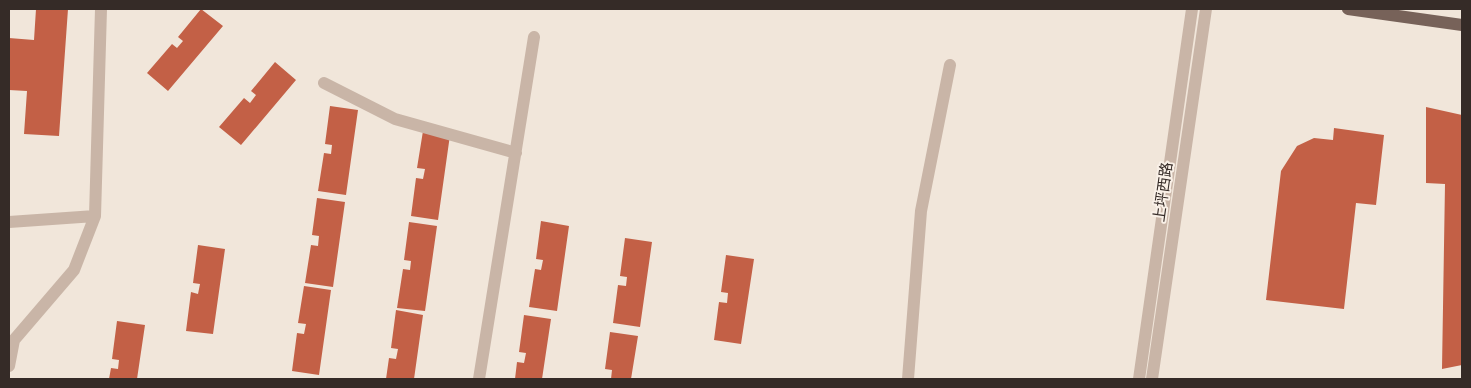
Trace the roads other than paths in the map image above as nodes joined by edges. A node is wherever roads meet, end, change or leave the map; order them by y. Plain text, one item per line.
1 (101, 9) edge
2 (1192, 9) edge
3 (1206, 9) edge
4 (1348, 9) edge
5 (1462, 25) edge
6 (534, 37) dead end
7 (950, 65) dead end
8 (324, 82) dead end
9 (516, 153) junction
10 (95, 216) junction
11 (9, 222) edge
12 (9, 366) edge
13 (479, 379) edge
14 (908, 379) edge
15 (1139, 379) edge
16 (1152, 379) edge

1 - 10 street
2 - 15 street, 上坪西路
3 - 16 street, 上坪西路
4 - 5 main road
6 - 9 street
7 - 14 street
8 - 9 street
9 - 13 street
10 - 11 street
10 - 12 street

